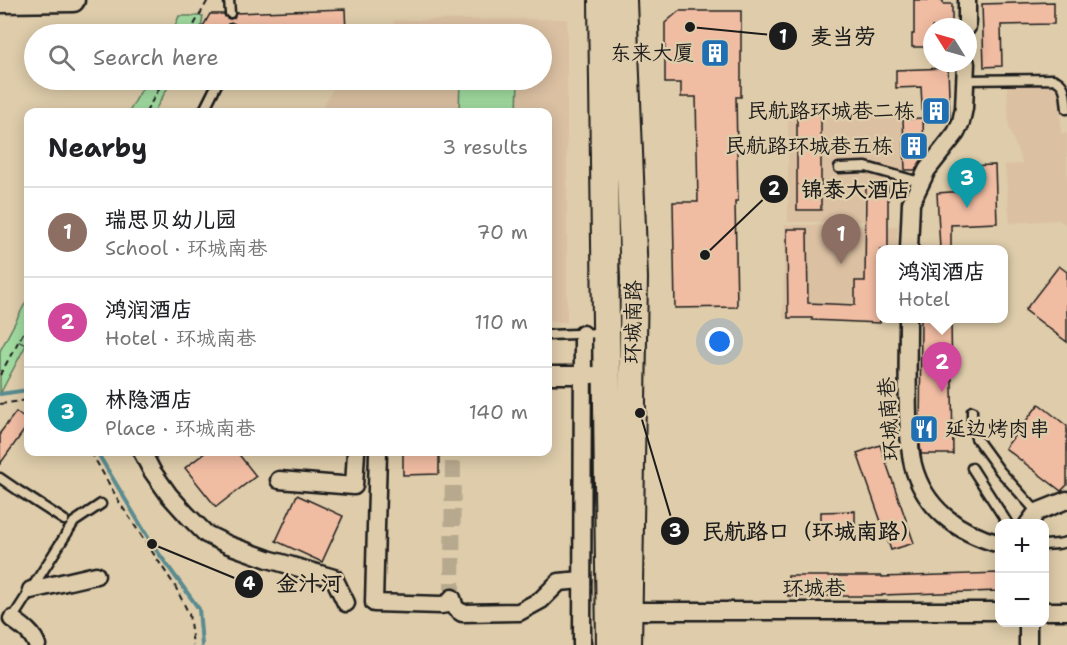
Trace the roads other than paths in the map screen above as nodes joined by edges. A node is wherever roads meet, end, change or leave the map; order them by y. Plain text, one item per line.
1 (74, 0) edge
2 (229, 0) edge
3 (602, 0) edge
4 (623, 0) edge
5 (967, 0) edge
6 (0, 1) edge
7 (230, 13) dead end
8 (967, 18) edge
9 (966, 72) edge
10 (977, 72) edge
11 (214, 90) edge
12 (205, 108) edge
13 (1067, 109) edge
14 (839, 168) dead end
15 (920, 182) junction
16 (909, 245) edge
17 (908, 323) edge
18 (595, 333) junction
19 (552, 334) edge
20 (552, 375) edge
21 (595, 375) junction
22 (972, 411) dead end
23 (144, 456) edge
24 (356, 456) edge
25 (378, 456) edge
26 (972, 468) dead end
27 (0, 478) edge
28 (279, 480) dead end
29 (1067, 500) edge
30 (101, 504) dead end
31 (1032, 518) edge
32 (1005, 519) edge
33 (64, 520) dead end
34 (1067, 542) edge
35 (995, 543) edge
36 (1049, 545) edge
37 (96, 575) dead end
38 (582, 580) junction
39 (31, 590) junction
40 (346, 603) dead end
41 (628, 611) junction
42 (995, 611) edge
43 (1049, 611) edge
44 (1067, 611) edge
45 (12, 619) joint
46 (1028, 627) edge
47 (38, 645) edge
48 (582, 645) edge
49 (610, 645) edge
50 (628, 645) edge
51 (1028, 645) edge

1 - 6 street
2 - 7 lane
3 - 18 main road, 环城南路
4 - 41 main road, 环城南路
5 - 8 street
9 - 15 street
10 - 13 lane
11 - 12 lane
14 - 15 lane
15 - 16 street
17 - 35 street, 环城南巷
18 - 19 lane
18 - 21 main road, 环城南路
20 - 21 street
21 - 38 street
21 - 49 main road, 环城南路
22 - 31 lane
23 - 40 street
24 - 28 street
25 - 38 street
26 - 32 lane
27 - 33 lane
29 - 31 street
30 - 39 lane
34 - 36 lane
37 - 39 street
38 - 48 street
39 - 45 lane
41 - 42 street, 环城巷
41 - 50 main road, 环城南路
43 - 44 street
45 - 47 street
46 - 51 street

